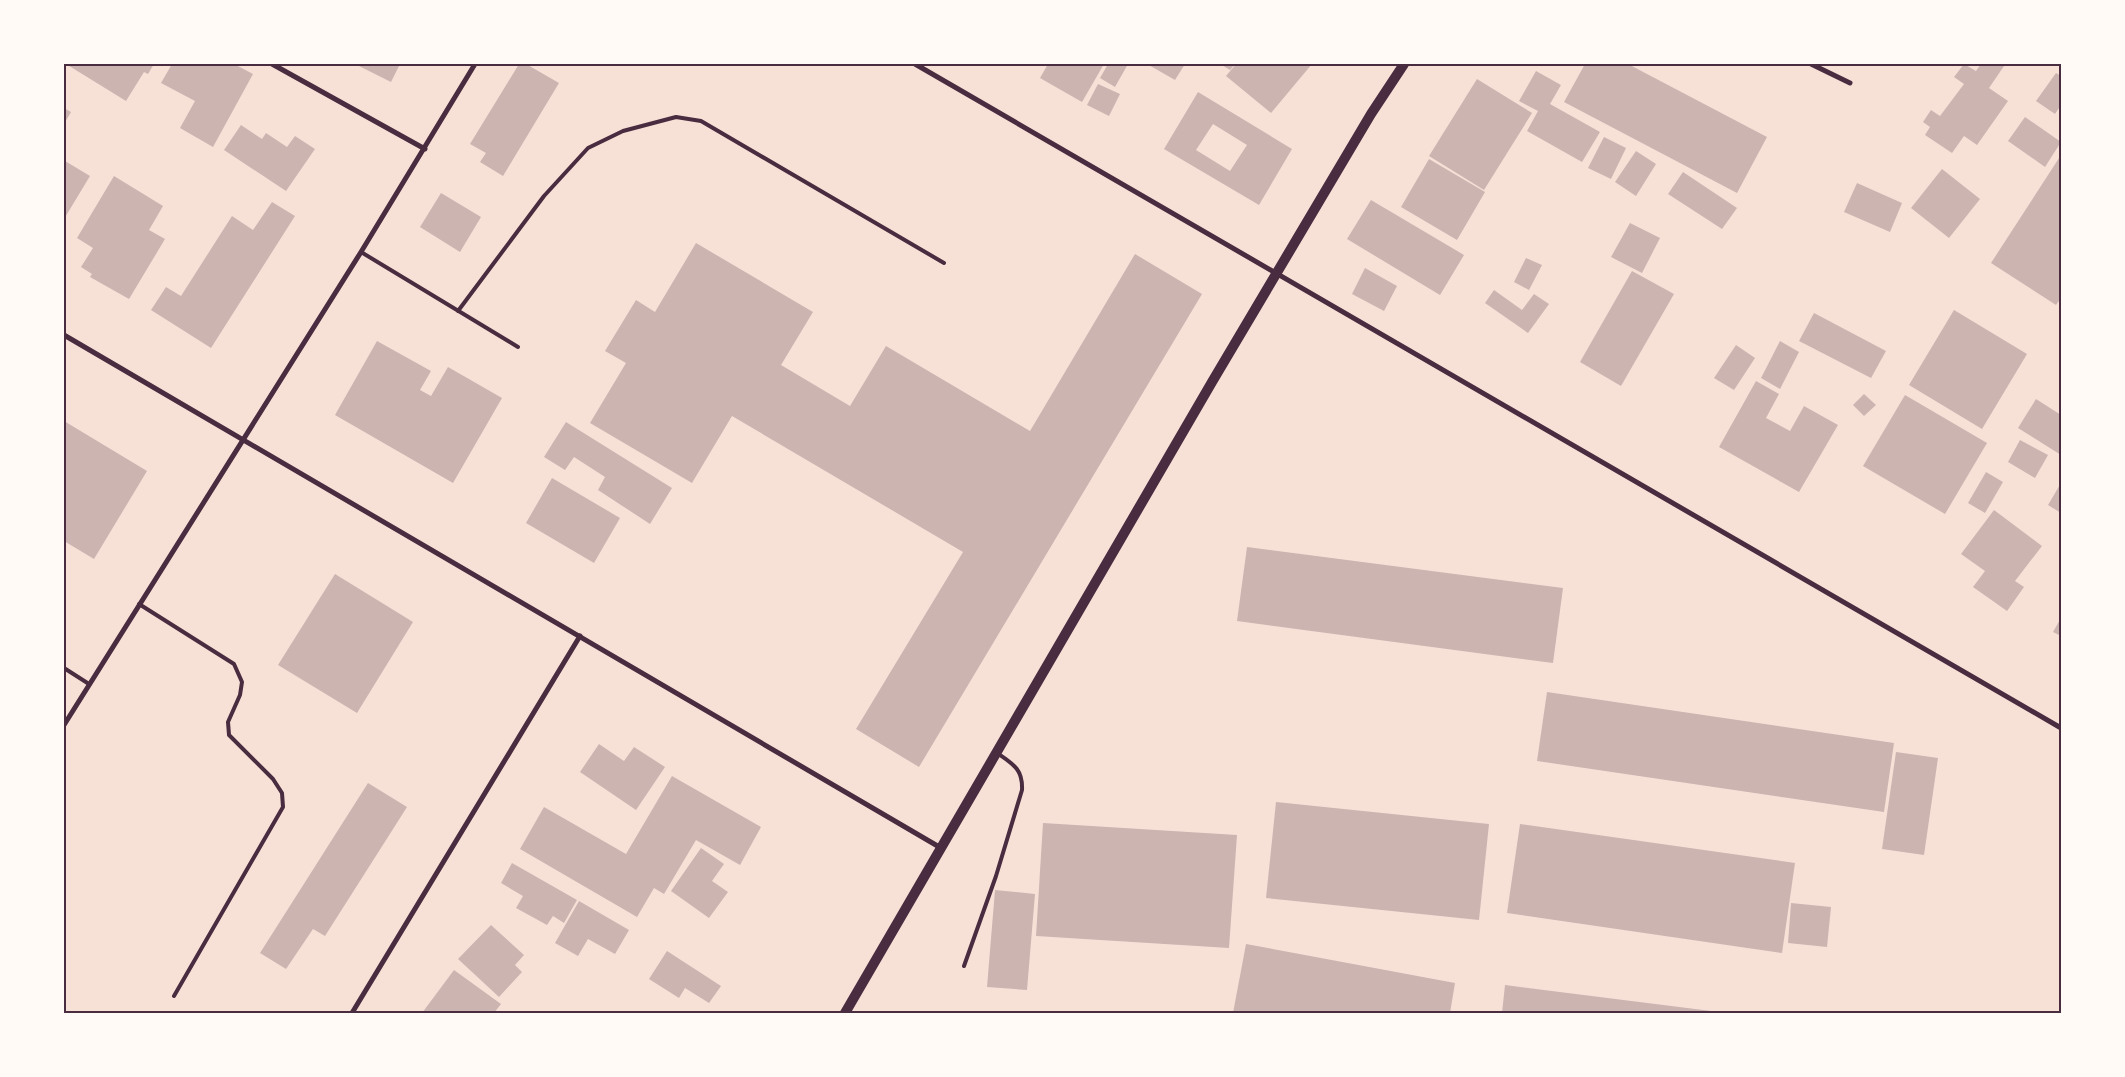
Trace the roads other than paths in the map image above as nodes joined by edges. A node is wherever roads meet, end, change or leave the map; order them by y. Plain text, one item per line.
1 (272, 64) edge
2 (475, 64) edge
3 (915, 64) edge
4 (1404, 64) edge
5 (1811, 64) edge
6 (1850, 83) dead end
7 (425, 149) junction
8 (361, 252) junction
9 (944, 263) dead end
10 (1278, 274) junction
11 (458, 311) junction
12 (64, 335) edge
13 (518, 347) dead end
14 (243, 439) junction
15 (139, 604) junction
16 (580, 636) junction
17 (64, 668) edge
18 (89, 684) junction
19 (64, 725) edge
20 (2061, 728) edge
21 (997, 753) junction
22 (942, 848) junction
23 (964, 966) dead end
24 (174, 996) dead end
25 (352, 1013) edge
26 (845, 1013) edge

1 - 7 street
2 - 7 street
3 - 10 street
4 - 10 main road
5 - 6 street
7 - 8 street
8 - 11 lane
8 - 14 street
9 - 11 lane
10 - 20 street
10 - 21 main road
11 - 13 lane
12 - 14 street
14 - 15 street
14 - 16 street
15 - 18 street
15 - 24 lane
16 - 22 street
16 - 25 street
17 - 18 lane
18 - 19 street
21 - 22 main road
21 - 23 lane
22 - 26 main road

